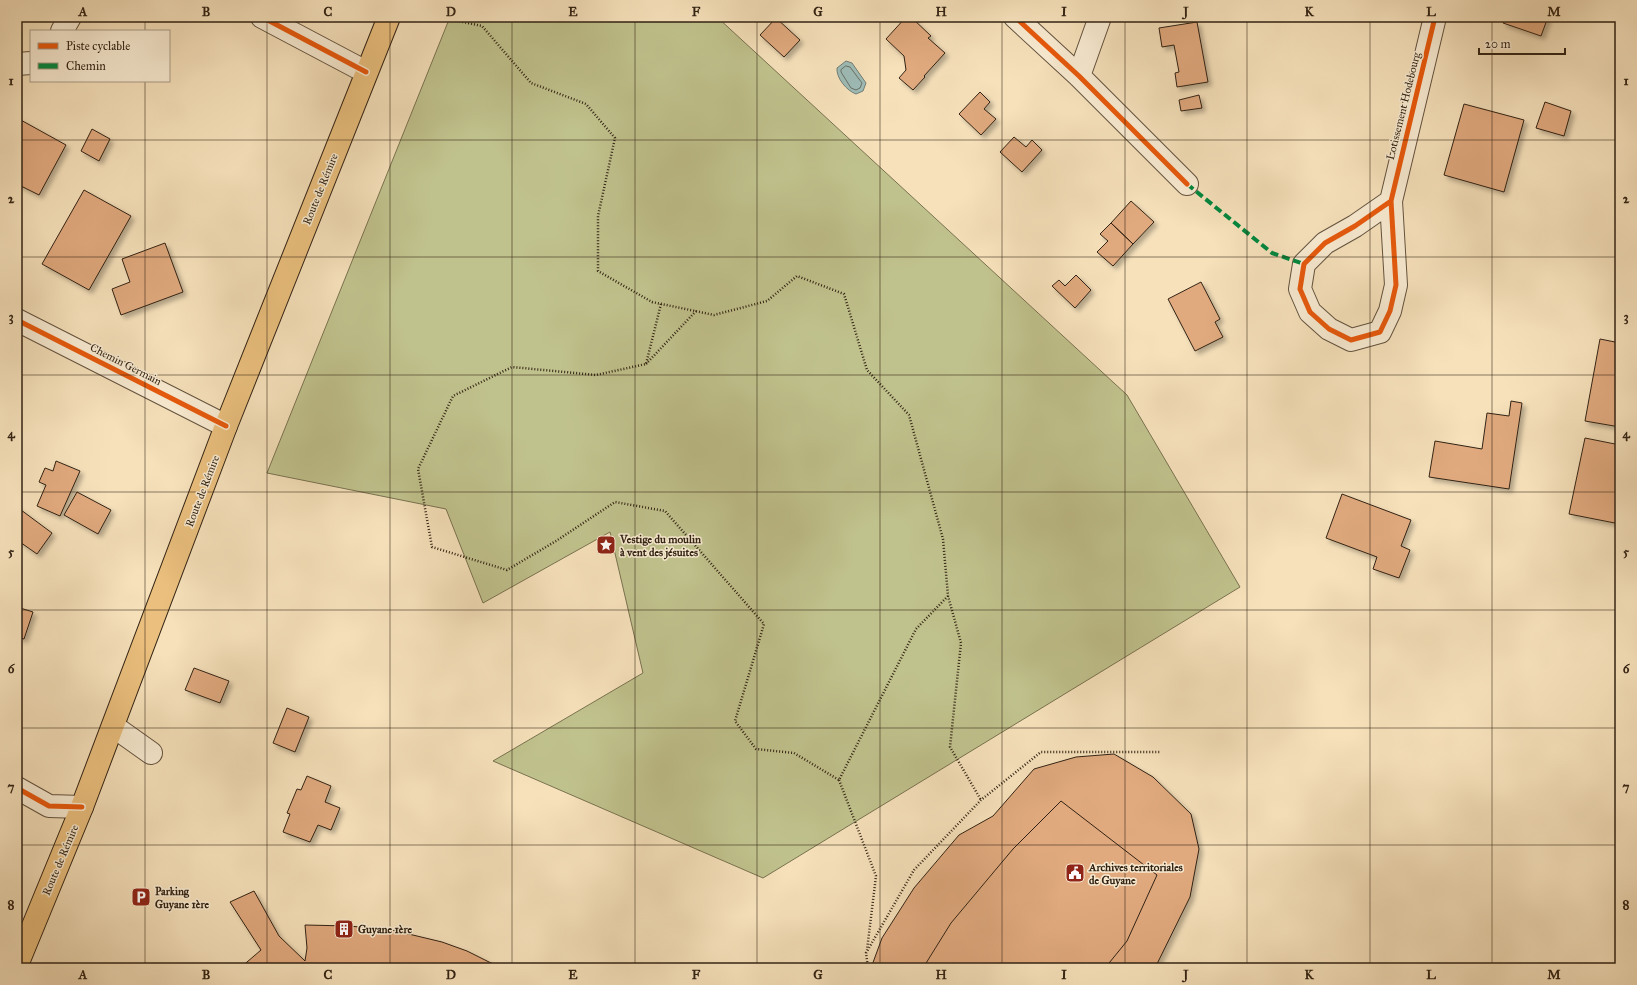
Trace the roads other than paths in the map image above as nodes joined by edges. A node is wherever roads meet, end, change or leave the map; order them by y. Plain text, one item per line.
1 (70, 17) edge
2 (262, 17) edge
3 (389, 17) edge
4 (1015, 17) edge
5 (1100, 17) edge
6 (1435, 17) edge
7 (63, 30) edge
8 (30, 63) edge
9 (17, 64) edge
10 (366, 72) junction
11 (1078, 76) junction
12 (1187, 184) dead end
13 (1390, 201) junction
14 (17, 320) edge
15 (226, 426) junction
16 (113, 726) junction
17 (151, 753) dead end
18 (17, 788) edge
19 (82, 807) junction
20 (17, 965) edge

1 - 7 street
2 - 10 street
3 - 10 main road, Route de Rémire
4 - 11 street
5 - 11 street
6 - 13 street, Lotissement Hodebourg
8 - 9 street
10 - 15 main road, Route de Rémire
11 - 12 street
13 - 13 street, Lotissement Hodebourg
14 - 15 street, Chemin Germain
15 - 16 main road, Route de Rémire
16 - 17 street
16 - 19 main road, Route de Rémire
18 - 19 street
19 - 20 main road, Route de Rémire

